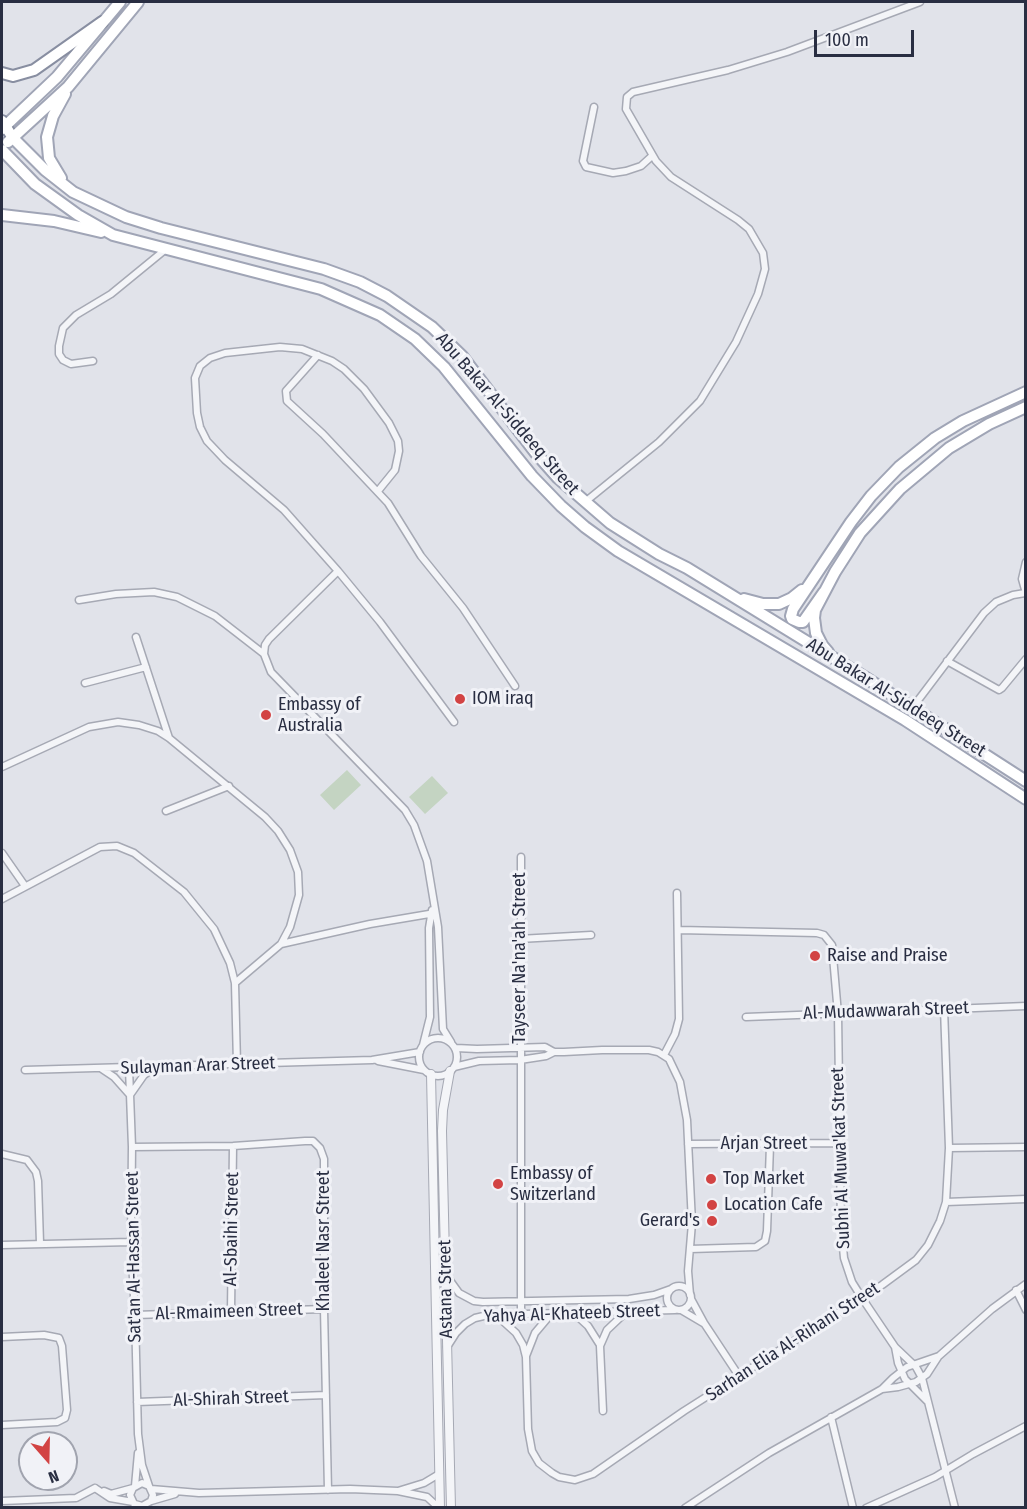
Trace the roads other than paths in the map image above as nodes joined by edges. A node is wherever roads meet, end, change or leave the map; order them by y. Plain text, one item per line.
1 (120, 2) edge
2 (138, 2) edge
3 (920, 2) edge
4 (102, 22) junction
5 (2, 73) edge
6 (68, 87) junction
7 (594, 107) dead end
8 (3, 126) edge
9 (13, 138) junction
10 (2, 148) edge
11 (652, 156) junction
12 (73, 192) junction
13 (2, 215) edge
14 (112, 235) junction
15 (166, 249) junction
16 (318, 355) junction
17 (93, 362) dead end
18 (1026, 392) edge
19 (1026, 407) edge
20 (378, 491) junction
21 (585, 502) junction
22 (1026, 562) edge
23 (338, 571) junction
24 (809, 584) junction
25 (824, 592) junction
26 (1025, 593) edge
27 (734, 597) junction
28 (79, 600) dead end
29 (136, 637) dead end
30 (264, 654) junction
31 (1026, 659) edge
32 (837, 661) junction
33 (947, 662) junction
34 (146, 667) junction
35 (85, 683) dead end
36 (515, 686) dead end
37 (913, 707) junction
38 (454, 722) dead end
39 (170, 738) junction
40 (2, 767) edge
41 (1026, 781) edge
42 (229, 786) junction
43 (1026, 799) edge
44 (166, 811) dead end
45 (2, 853) edge
46 (521, 856) dead end
47 (25, 886) junction
48 (677, 893) dead end
49 (2, 899) edge
50 (434, 913) junction
51 (679, 930) junction
52 (591, 935) dead end
53 (519, 939) junction
54 (280, 944) junction
55 (235, 983) junction
56 (1026, 1006) edge
57 (944, 1008) junction
58 (838, 1014) junction
59 (746, 1017) dead end
60 (423, 1045) junction
61 (453, 1045) junction
62 (520, 1047) junction
63 (420, 1052) junction
64 (554, 1052) junction
65 (664, 1055) junction
66 (372, 1060) junction
67 (520, 1060) junction
68 (237, 1064) junction
69 (155, 1067) junction
70 (129, 1068) junction
71 (102, 1069) junction
72 (452, 1069) junction
73 (25, 1070) dead end
74 (428, 1072) junction
75 (130, 1095) junction
76 (839, 1143) junction
77 (688, 1144) junction
78 (770, 1145) junction
79 (233, 1146) junction
80 (1026, 1147) edge
81 (132, 1148) junction
82 (949, 1148) junction
83 (2, 1154) edge
84 (1026, 1198) edge
85 (946, 1202) junction
86 (131, 1242) junction
87 (40, 1243) junction
88 (2, 1245) edge
89 (690, 1249) junction
90 (688, 1271) junction
91 (446, 1275) junction
92 (1026, 1284) edge
93 (673, 1288) junction
94 (1016, 1290) junction
95 (691, 1297) junction
96 (862, 1298) junction
97 (521, 1302) junction
98 (324, 1309) junction
99 (678, 1310) junction
100 (1026, 1310) edge
101 (627, 1311) junction
102 (231, 1312) junction
103 (574, 1313) junction
104 (495, 1314) junction
105 (520, 1314) junction
106 (551, 1314) junction
107 (135, 1315) junction
108 (704, 1323) junction
109 (2, 1337) edge
110 (600, 1346) junction
111 (447, 1347) junction
112 (895, 1347) junction
113 (939, 1356) junction
114 (526, 1357) junction
115 (913, 1365) junction
116 (901, 1371) junction
117 (739, 1376) junction
118 (922, 1378) junction
119 (910, 1385) junction
120 (882, 1389) junction
121 (326, 1395) junction
122 (927, 1401) junction
123 (137, 1402) junction
124 (603, 1411) dead end
125 (831, 1417) junction
126 (2, 1425) edge
127 (1026, 1426) edge
128 (139, 1446) junction
129 (947, 1469) junction
130 (439, 1474) junction
131 (134, 1487) junction
132 (150, 1487) junction
133 (95, 1488) junction
134 (328, 1490) junction
135 (398, 1491) junction
136 (181, 1492) junction
137 (34, 1500) junction
138 (2, 1501) edge
139 (696, 1501) junction
140 (149, 1504) edge
141 (135, 1505) edge
142 (34, 1508) edge
143 (440, 1508) edge
144 (451, 1508) edge
145 (685, 1508) edge
146 (700, 1508) edge
147 (853, 1508) edge
148 (866, 1508) edge
149 (955, 1508) edge

1 - 4 main road
2 - 6 main road
3 - 11 street
4 - 5 main road
4 - 8 main road
6 - 9 main road
6 - 12 main road
7 - 11 street
8 - 9 main road, Abu Bakar Al-Siddeeq Street
9 - 10 main road
9 - 12 main road, Abu Bakar Al-Siddeeq Street
10 - 14 main road, Abu Bakar Al-Siddeeq Street
11 - 21 street
12 - 21 main road, Abu Bakar Al-Siddeeq Street
13 - 14 main road
14 - 15 main road, Abu Bakar Al-Siddeeq Street
15 - 17 street
15 - 43 main road, Abu Bakar Al-Siddeeq Street
16 - 20 street
16 - 20 street
16 - 23 street
18 - 24 main road
19 - 25 main road
20 - 36 street
21 - 27 main road, Abu Bakar Al-Siddeeq Street
22 - 26 street
23 - 30 street
23 - 38 street
24 - 25 main road
24 - 27 main road
25 - 32 main road
26 - 33 street
27 - 32 main road, Abu Bakar Al-Siddeeq Street
28 - 30 street
29 - 34 street
30 - 50 street
31 - 33 street
32 - 37 main road, Abu Bakar Al-Siddeeq Street
33 - 37 street
34 - 35 street
34 - 39 street
37 - 41 main road, Abu Bakar Al-Siddeeq Street
39 - 40 street
39 - 42 street
42 - 44 street
42 - 54 street
45 - 47 street
46 - 53 street, Tayseer Na'na'ah Street
47 - 49 street
47 - 55 street
48 - 51 street
50 - 54 street
50 - 60 street
50 - 61 street
51 - 58 street, Subhi Al Muwa'kat Street
51 - 65 street
52 - 53 street
53 - 62 street, Tayseer Na'na'ah Street
54 - 55 street
55 - 68 street
56 - 57 street, Al-Mudawwarah Street
57 - 58 street, Al-Mudawwarah Street
57 - 82 street, Sarhan Elia Al-Rihani Street
58 - 59 street, Al-Mudawwarah Street
58 - 76 street, Subhi Al Muwa'kat Street
60 - 61 street
60 - 63 street
61 - 62 street
61 - 72 street
62 - 64 street
62 - 67 street, Tayseer Na'na'ah Street
63 - 66 street, Sulayman Arar Street
63 - 74 street
64 - 65 street
64 - 67 street
65 - 77 street
66 - 68 street, Sulayman Arar Street
66 - 74 street, Sulayman Arar Street
67 - 72 street
67 - 97 street, Tayseer Na'na'ah Street
68 - 69 street, Sulayman Arar Street
69 - 70 street, Sulayman Arar Street
69 - 75 street
70 - 71 street, Sulayman Arar Street
70 - 75 street, Sat'an Al-Hassan Street
71 - 73 street, Sulayman Arar Street
71 - 75 street
72 - 74 street
72 - 91 street, Astana Street
74 - 130 street, Astana Street
75 - 81 street, Sat'an Al-Hassan Street
76 - 78 street, Arjan Street
76 - 96 street, Subhi Al Muwa'kat Street
77 - 78 street, Arjan Street
77 - 89 street
78 - 89 street
79 - 81 street, Khaleel Nasr Street
79 - 98 street, Khaleel Nasr Street
79 - 102 street, Al-Sbaihi Street
80 - 82 street
81 - 86 street, Sat'an Al-Hassan Street
82 - 85 street, Sarhan Elia Al-Rihani Street
83 - 87 street
84 - 85 street
85 - 96 street, Sarhan Elia Al-Rihani Street
86 - 87 street
86 - 107 street, Sat'an Al-Hassan Street
87 - 88 street
89 - 90 street
90 - 93 street
90 - 95 street
91 - 97 street, Yahya Al-Khateeb Street
91 - 111 street, Astana Street
92 - 94 street
93 - 95 street
93 - 97 street, Yahya Al-Khateeb Street
93 - 99 street
94 - 100 street
94 - 113 street
95 - 99 street
95 - 108 street
96 - 112 street, Subhi Al Muwa'kat Street
96 - 117 street, Sarhan Elia Al-Rihani Street
97 - 105 street, Tayseer Na'na'ah Street
98 - 102 street, Al-Rmaimeen Street
98 - 121 street, Khaleel Nasr Street
99 - 101 street, Yahya Al-Khateeb Street
99 - 108 street
101 - 103 street, Yahya Al-Khateeb Street
101 - 110 street
102 - 107 street, Al-Rmaimeen Street
103 - 106 street, Yahya Al-Khateeb Street
103 - 110 street
104 - 105 street, Yahya Al-Khateeb Street
104 - 111 street, Yahya Al-Khateeb Street
104 - 114 street, Sarhan Elia Al-Rihani Street
105 - 106 street, Yahya Al-Khateeb Street
106 - 114 street, Sarhan Elia Al-Rihani Street
107 - 123 street, Sat'an Al-Hassan Street
108 - 117 street
109 - 126 street
110 - 124 street
111 - 144 street, Astana Street
112 - 115 street
112 - 116 street
113 - 115 street
113 - 118 street
114 - 117 street, Sarhan Elia Al-Rihani Street
115 - 116 street
115 - 118 street
116 - 119 street
116 - 120 street
118 - 119 street
118 - 122 street
119 - 120 street
119 - 122 street
120 - 125 street
121 - 123 street, Al-Shirah Street
121 - 134 street, Khaleel Nasr Street
122 - 129 street
123 - 128 street, Sat'an Al-Hassan Street
125 - 139 street
125 - 147 street
127 - 129 street
128 - 131 street, Sat'an Al-Hassan Street
128 - 132 street, Sat'an Al-Hassan Street
129 - 148 street
129 - 149 street
130 - 135 street
130 - 143 street, Astana Street
131 - 132 street
131 - 133 street
131 - 141 street
132 - 136 street
132 - 140 street
133 - 137 street
133 - 141 street
134 - 135 street
134 - 136 street
135 - 143 street
136 - 140 street
137 - 138 street
137 - 142 street
139 - 145 street
139 - 146 street
140 - 141 street

